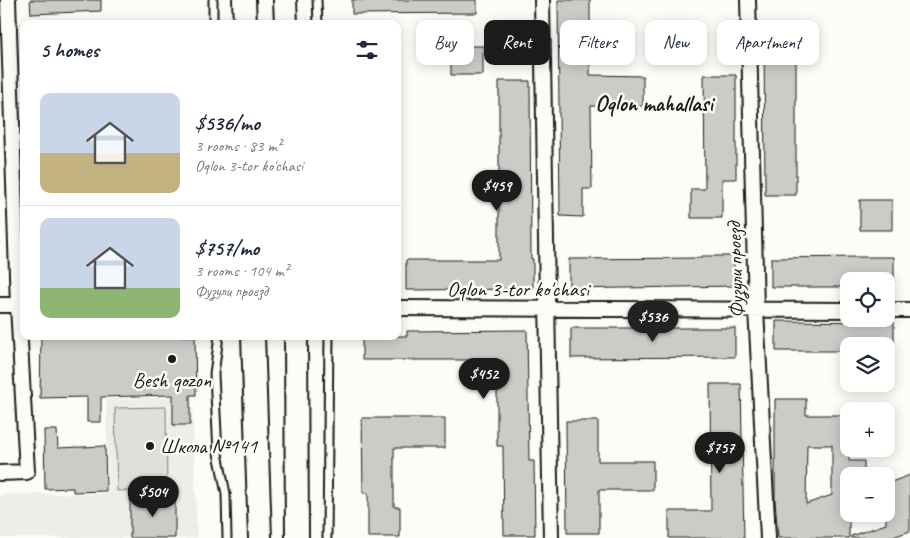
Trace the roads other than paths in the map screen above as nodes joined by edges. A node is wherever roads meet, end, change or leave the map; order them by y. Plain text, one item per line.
1 (8, 0) edge
2 (213, 0) edge
3 (244, 0) edge
4 (285, 0) edge
5 (317, 0) edge
6 (542, 0) edge
7 (748, 0) edge
8 (213, 20) edge
9 (245, 20) edge
10 (286, 20) edge
11 (318, 20) edge
12 (6, 127) edge
13 (20, 293) edge
14 (0, 305) edge
15 (20, 305) edge
16 (401, 308) edge
17 (547, 309) junction
18 (756, 310) junction
19 (840, 310) edge
20 (895, 310) edge
21 (910, 310) edge
22 (22, 340) edge
23 (218, 340) edge
24 (253, 340) edge
25 (296, 340) edge
26 (329, 340) edge
27 (0, 473) edge
28 (227, 538) edge
29 (260, 538) edge
30 (297, 538) edge
31 (327, 538) edge
32 (551, 538) edge
33 (768, 538) edge

1 - 12 street
2 - 8 lane
3 - 9 main road
4 - 10 main road
5 - 11 lane
6 - 17 street
7 - 18 street, Фузули проезд
12 - 13 street
14 - 15 street
16 - 17 street, Oqlon 3-tor ko'chasi
17 - 18 street, Oqlon 3-tor ko'chasi
17 - 32 street
18 - 19 street, Oqlon 3-tor ko'chasi
18 - 33 street, Фузули проезд
20 - 21 street
22 - 27 street
23 - 28 lane
24 - 29 main road
25 - 30 main road
26 - 31 lane

